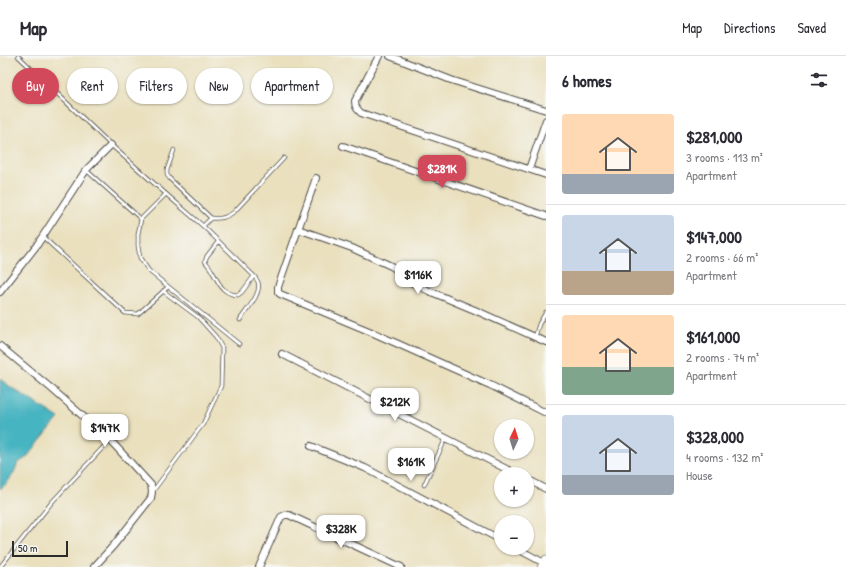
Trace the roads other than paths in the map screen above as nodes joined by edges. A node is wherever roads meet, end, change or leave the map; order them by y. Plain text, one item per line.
1 (18, 56) edge
2 (379, 56) edge
3 (390, 56) edge
4 (546, 110) edge
5 (546, 120) edge
6 (111, 145) junction
7 (343, 146) dead end
8 (174, 150) dead end
9 (284, 158) dead end
10 (529, 169) junction
11 (86, 170) junction
12 (546, 175) edge
13 (316, 178) dead end
14 (166, 194) junction
15 (546, 216) edge
16 (210, 218) junction
17 (141, 219) junction
18 (203, 226) junction
19 (298, 229) junction
20 (42, 236) junction
21 (218, 242) junction
22 (254, 276) junction
23 (168, 287) junction
24 (1, 289) edge
25 (163, 291) junction
26 (546, 312) edge
27 (240, 320) dead end
28 (535, 337) junction
29 (546, 342) edge
30 (239, 344) dead end
31 (0, 346) edge
32 (282, 354) dead end
33 (546, 413) edge
34 (446, 438) junction
35 (110, 440) junction
36 (311, 446) dead end
37 (502, 467) edge
38 (534, 483) edge
39 (424, 485) dead end
40 (546, 489) edge
41 (152, 492) junction
42 (494, 536) edge
43 (529, 555) edge
44 (544, 563) edge
45 (0, 567) edge
46 (94, 567) edge
47 (259, 567) edge
48 (401, 567) edge

1 - 6 lane
2 - 10 street
3 - 4 street
5 - 10 street
6 - 11 street
6 - 14 lane
7 - 15 street
8 - 16 lane
9 - 16 lane
10 - 12 street
11 - 17 lane
11 - 20 street
13 - 19 street
14 - 17 lane
14 - 18 lane
16 - 18 lane
17 - 23 lane
18 - 21 lane
19 - 28 street
19 - 33 street
20 - 24 street
20 - 25 lane
21 - 22 lane
21 - 22 lane
22 - 27 lane
23 - 25 lane
23 - 30 lane
25 - 41 lane
26 - 28 lane
28 - 29 street
31 - 35 street
32 - 34 street
34 - 37 street
34 - 39 lane
35 - 41 street
35 - 45 lane
36 - 42 street
38 - 40 street
41 - 46 street
43 - 44 street
47 - 48 street

